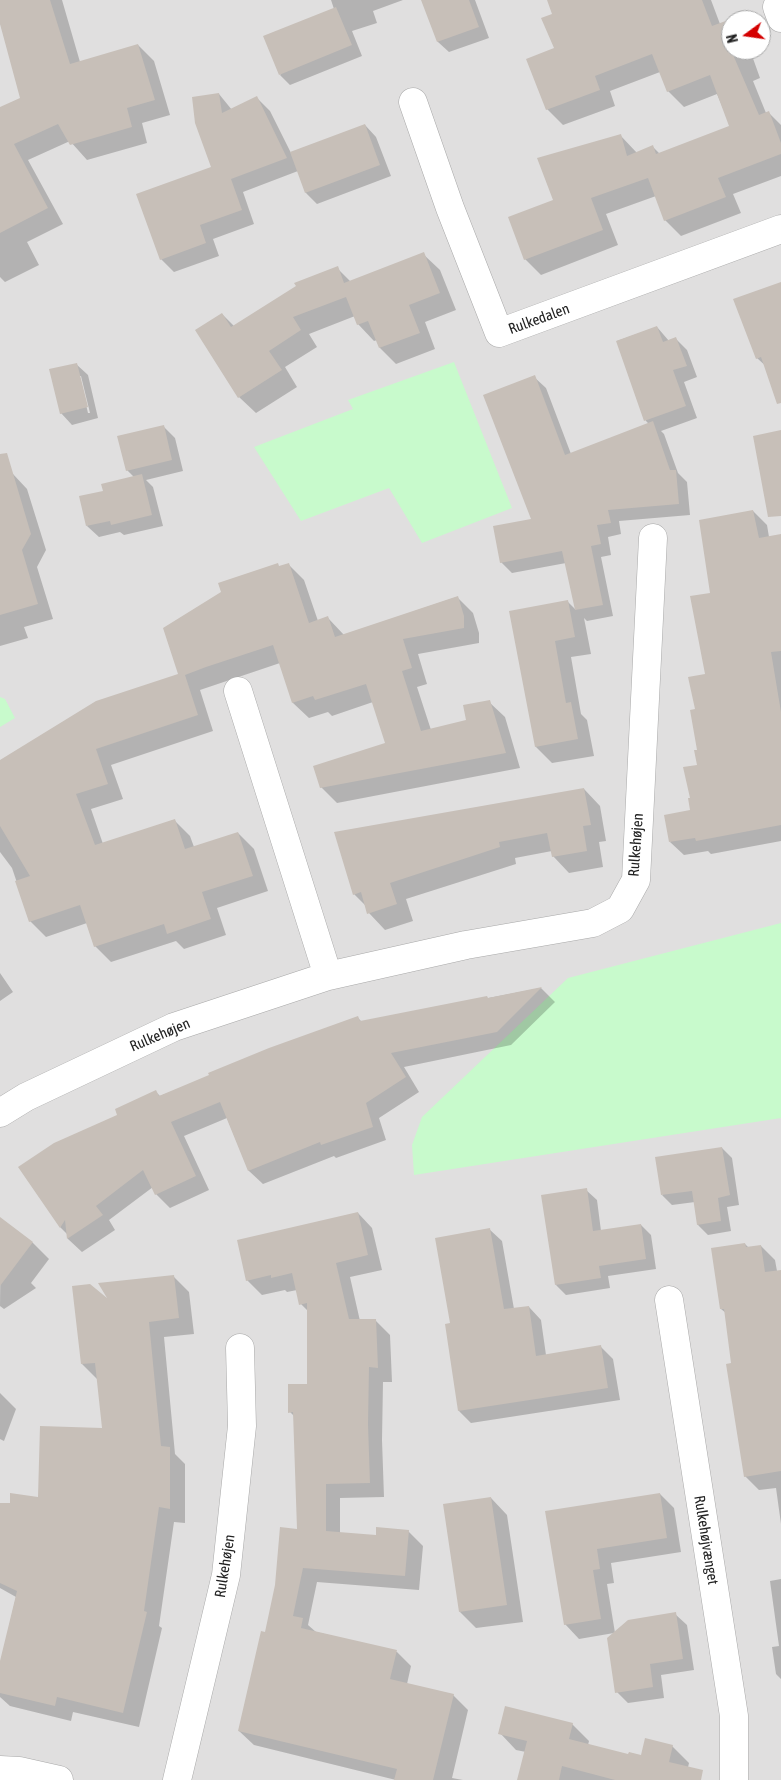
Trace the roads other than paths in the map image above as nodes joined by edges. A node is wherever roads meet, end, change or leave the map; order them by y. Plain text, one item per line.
1 (413, 102) dead end
2 (781, 229) edge
3 (653, 538) dead end
4 (238, 691) dead end
5 (328, 976) junction
6 (0, 1113) edge
7 (668, 1300) dead end
8 (240, 1348) dead end
9 (0, 1770) edge
10 (59, 1780) edge
11 (177, 1780) edge
12 (734, 1780) edge

1 - 2 street, Rulkedalen
3 - 5 street, Rulkehøjen
4 - 5 street
5 - 6 street, Rulkehøjen
7 - 12 street, Rulkehøjvænget
8 - 11 street, Rulkehøjen
9 - 10 street

